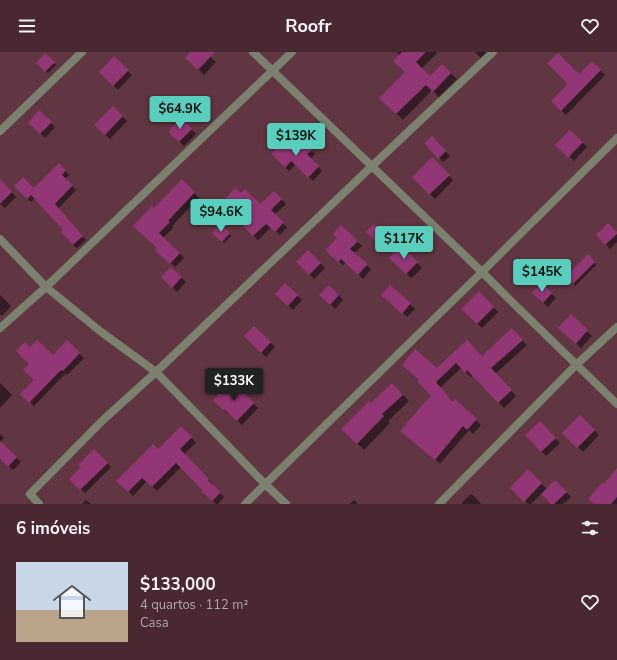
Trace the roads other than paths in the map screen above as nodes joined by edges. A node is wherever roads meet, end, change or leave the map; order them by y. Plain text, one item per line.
1 (82, 52) edge
2 (253, 52) edge
3 (292, 52) edge
4 (493, 52) edge
5 (272, 71) junction
6 (0, 131) edge
7 (617, 138) edge
8 (372, 166) junction
9 (0, 238) edge
10 (482, 272) junction
11 (46, 287) junction
12 (617, 327) edge
13 (0, 328) edge
14 (576, 365) junction
15 (156, 372) junction
16 (617, 404) edge
17 (265, 484) junction
18 (39, 504) edge
19 (245, 504) edge
20 (286, 504) edge
21 (439, 504) edge

1 - 6 street
2 - 5 street
3 - 5 street
4 - 8 street
5 - 8 street
5 - 11 street
7 - 10 street
8 - 10 street
8 - 15 street
9 - 11 street
10 - 14 street
10 - 17 street
11 - 13 street
11 - 15 street
12 - 14 street
14 - 16 street
14 - 21 street
15 - 17 street
15 - 18 street
17 - 19 street
17 - 20 street

